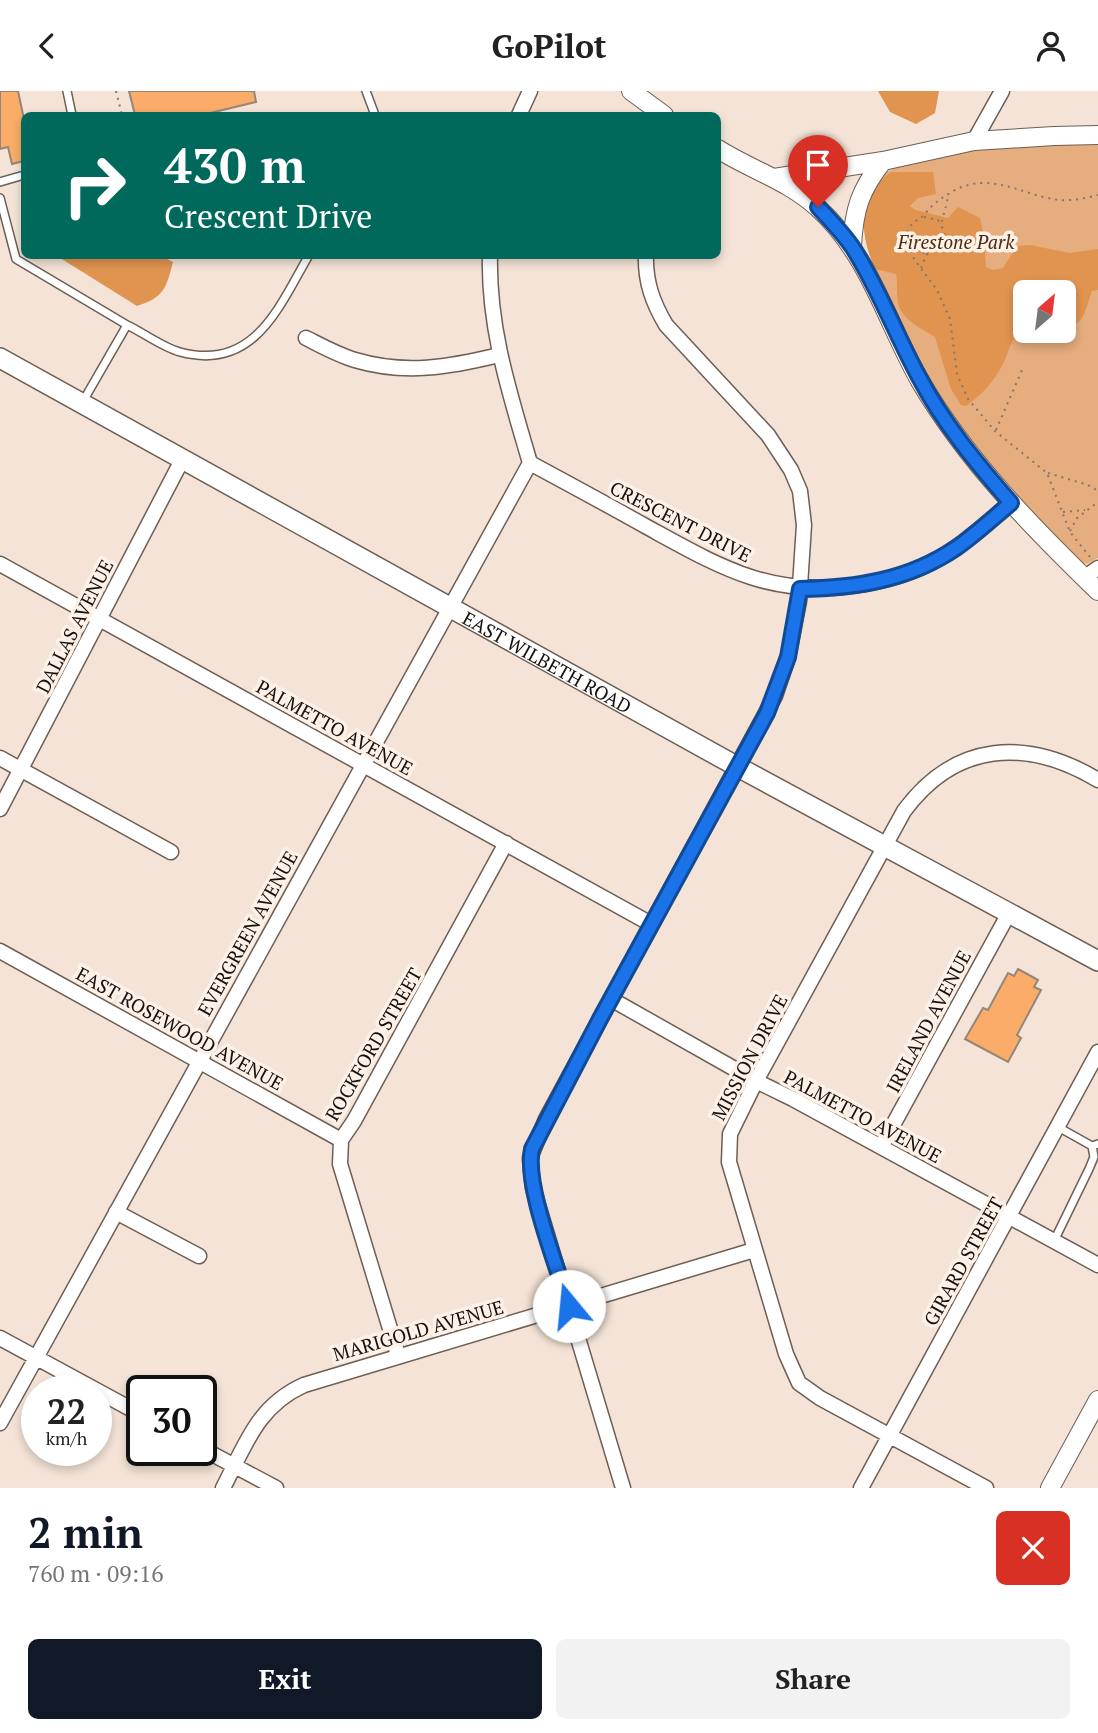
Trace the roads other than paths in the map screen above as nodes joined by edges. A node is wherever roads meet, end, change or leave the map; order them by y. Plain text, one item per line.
1 (67, 91) edge
2 (366, 91) edge
3 (530, 91) edge
4 (631, 91) edge
5 (1002, 91) edge
6 (71, 112) edge
7 (375, 112) edge
8 (520, 112) edge
9 (660, 112) edge
10 (1098, 135) edge
11 (974, 141) junction
12 (721, 151) edge
13 (883, 161) junction
14 (21, 176) edge
15 (774, 178) junction
16 (0, 182) edge
17 (0, 198) edge
18 (852, 246) junction
19 (307, 259) edge
20 (490, 259) edge
21 (646, 259) edge
22 (127, 325) junction
23 (306, 338) dead end
24 (499, 355) junction
25 (0, 358) edge
26 (81, 404) junction
27 (182, 460) junction
28 (530, 463) junction
29 (1011, 503) junction
30 (0, 564) edge
31 (1092, 569) edge
32 (800, 589) junction
33 (1098, 591) edge
34 (449, 607) junction
35 (100, 618) junction
36 (0, 758) edge
37 (362, 763) junction
38 (738, 767) junction
39 (21, 769) junction
40 (1098, 780) edge
41 (0, 809) edge
42 (506, 843) junction
43 (885, 846) junction
44 (172, 852) dead end
45 (1009, 913) junction
46 (651, 924) junction
47 (0, 951) edge
48 (1098, 961) edge
49 (611, 999) junction
50 (1098, 1052) edge
51 (199, 1061) junction
52 (1093, 1074) edge
53 (756, 1081) junction
54 (1058, 1126) junction
55 (341, 1140) junction
56 (1095, 1145) edge
57 (881, 1147) junction
58 (116, 1212) junction
59 (1009, 1217) junction
60 (1054, 1241) junction
61 (754, 1250) junction
62 (199, 1256) dead end
63 (1098, 1265) edge
64 (569, 1306) junction
65 (0, 1338) edge
66 (398, 1355) junction
67 (36, 1358) junction
68 (1098, 1400) edge
69 (126, 1406) edge
70 (0, 1423) edge
71 (889, 1436) junction
72 (217, 1457) edge
73 (234, 1466) junction
74 (223, 1488) edge
75 (276, 1488) edge
76 (622, 1488) edge
77 (861, 1488) edge
78 (986, 1488) edge
79 (1050, 1488) edge

1 - 6 lane
2 - 7 lane
3 - 8 street
4 - 9 street
5 - 11 street
10 - 11 street
11 - 13 street
12 - 15 street
13 - 15 street
13 - 18 street
14 - 16 lane
15 - 18 street
17 - 22 lane
18 - 29 street
19 - 22 lane
20 - 24 street
21 - 32 street
22 - 26 lane
23 - 24 street
24 - 28 street
25 - 26 main road, EAST WILBETH ROAD
26 - 27 main road, EAST WILBETH ROAD
27 - 34 main road, EAST WILBETH ROAD
27 - 35 street, DALLAS AVENUE
28 - 32 street, CRESCENT DRIVE
28 - 34 street, EVERGREEN AVENUE
29 - 31 street
29 - 32 street, CRESCENT DRIVE
30 - 35 street, PALMETTO AVENUE
31 - 33 street
32 - 38 street
34 - 37 street, EVERGREEN AVENUE
34 - 38 main road, EAST WILBETH ROAD
35 - 37 street, PALMETTO AVENUE
35 - 39 street, DALLAS AVENUE
36 - 39 street
37 - 42 street, PALMETTO AVENUE
37 - 51 street, EVERGREEN AVENUE
38 - 43 main road, EAST WILBETH ROAD
38 - 46 street
39 - 41 street, DALLAS AVENUE
39 - 44 street
40 - 43 street, MISSION DRIVE
42 - 46 street, PALMETTO AVENUE
42 - 55 street, ROCKFORD STREET
43 - 45 main road, EAST WILBETH ROAD
43 - 53 street, MISSION DRIVE
45 - 48 main road, EAST WILBETH ROAD
45 - 57 street, IRELAND AVENUE
46 - 49 street
47 - 51 street, EAST ROSEWOOD AVENUE
49 - 53 street, PALMETTO AVENUE
49 - 64 street
50 - 52 street, GIRARD STREET
51 - 55 street, EAST ROSEWOOD AVENUE
51 - 58 street, EVERGREEN AVENUE
52 - 54 street, GIRARD STREET
53 - 57 street, PALMETTO AVENUE
53 - 61 street, MISSION DRIVE
54 - 56 lane
54 - 59 street, GIRARD STREET
55 - 66 street, ROCKFORD STREET
56 - 60 lane
57 - 59 street, PALMETTO AVENUE
58 - 62 street
58 - 67 street, EVERGREEN AVENUE
59 - 60 street, PALMETTO AVENUE
59 - 71 street, GIRARD STREET
60 - 63 street, PALMETTO AVENUE
61 - 64 street, MARIGOLD AVENUE
61 - 71 street, MISSION DRIVE
64 - 66 street, MARIGOLD AVENUE
64 - 76 street
65 - 67 street
66 - 73 street, MARIGOLD AVENUE
67 - 69 street
67 - 70 street, EVERGREEN AVENUE
68 - 79 street
71 - 77 street, GIRARD STREET
71 - 78 street, MISSION DRIVE
72 - 73 street
73 - 74 street, MARIGOLD AVENUE
73 - 75 street

